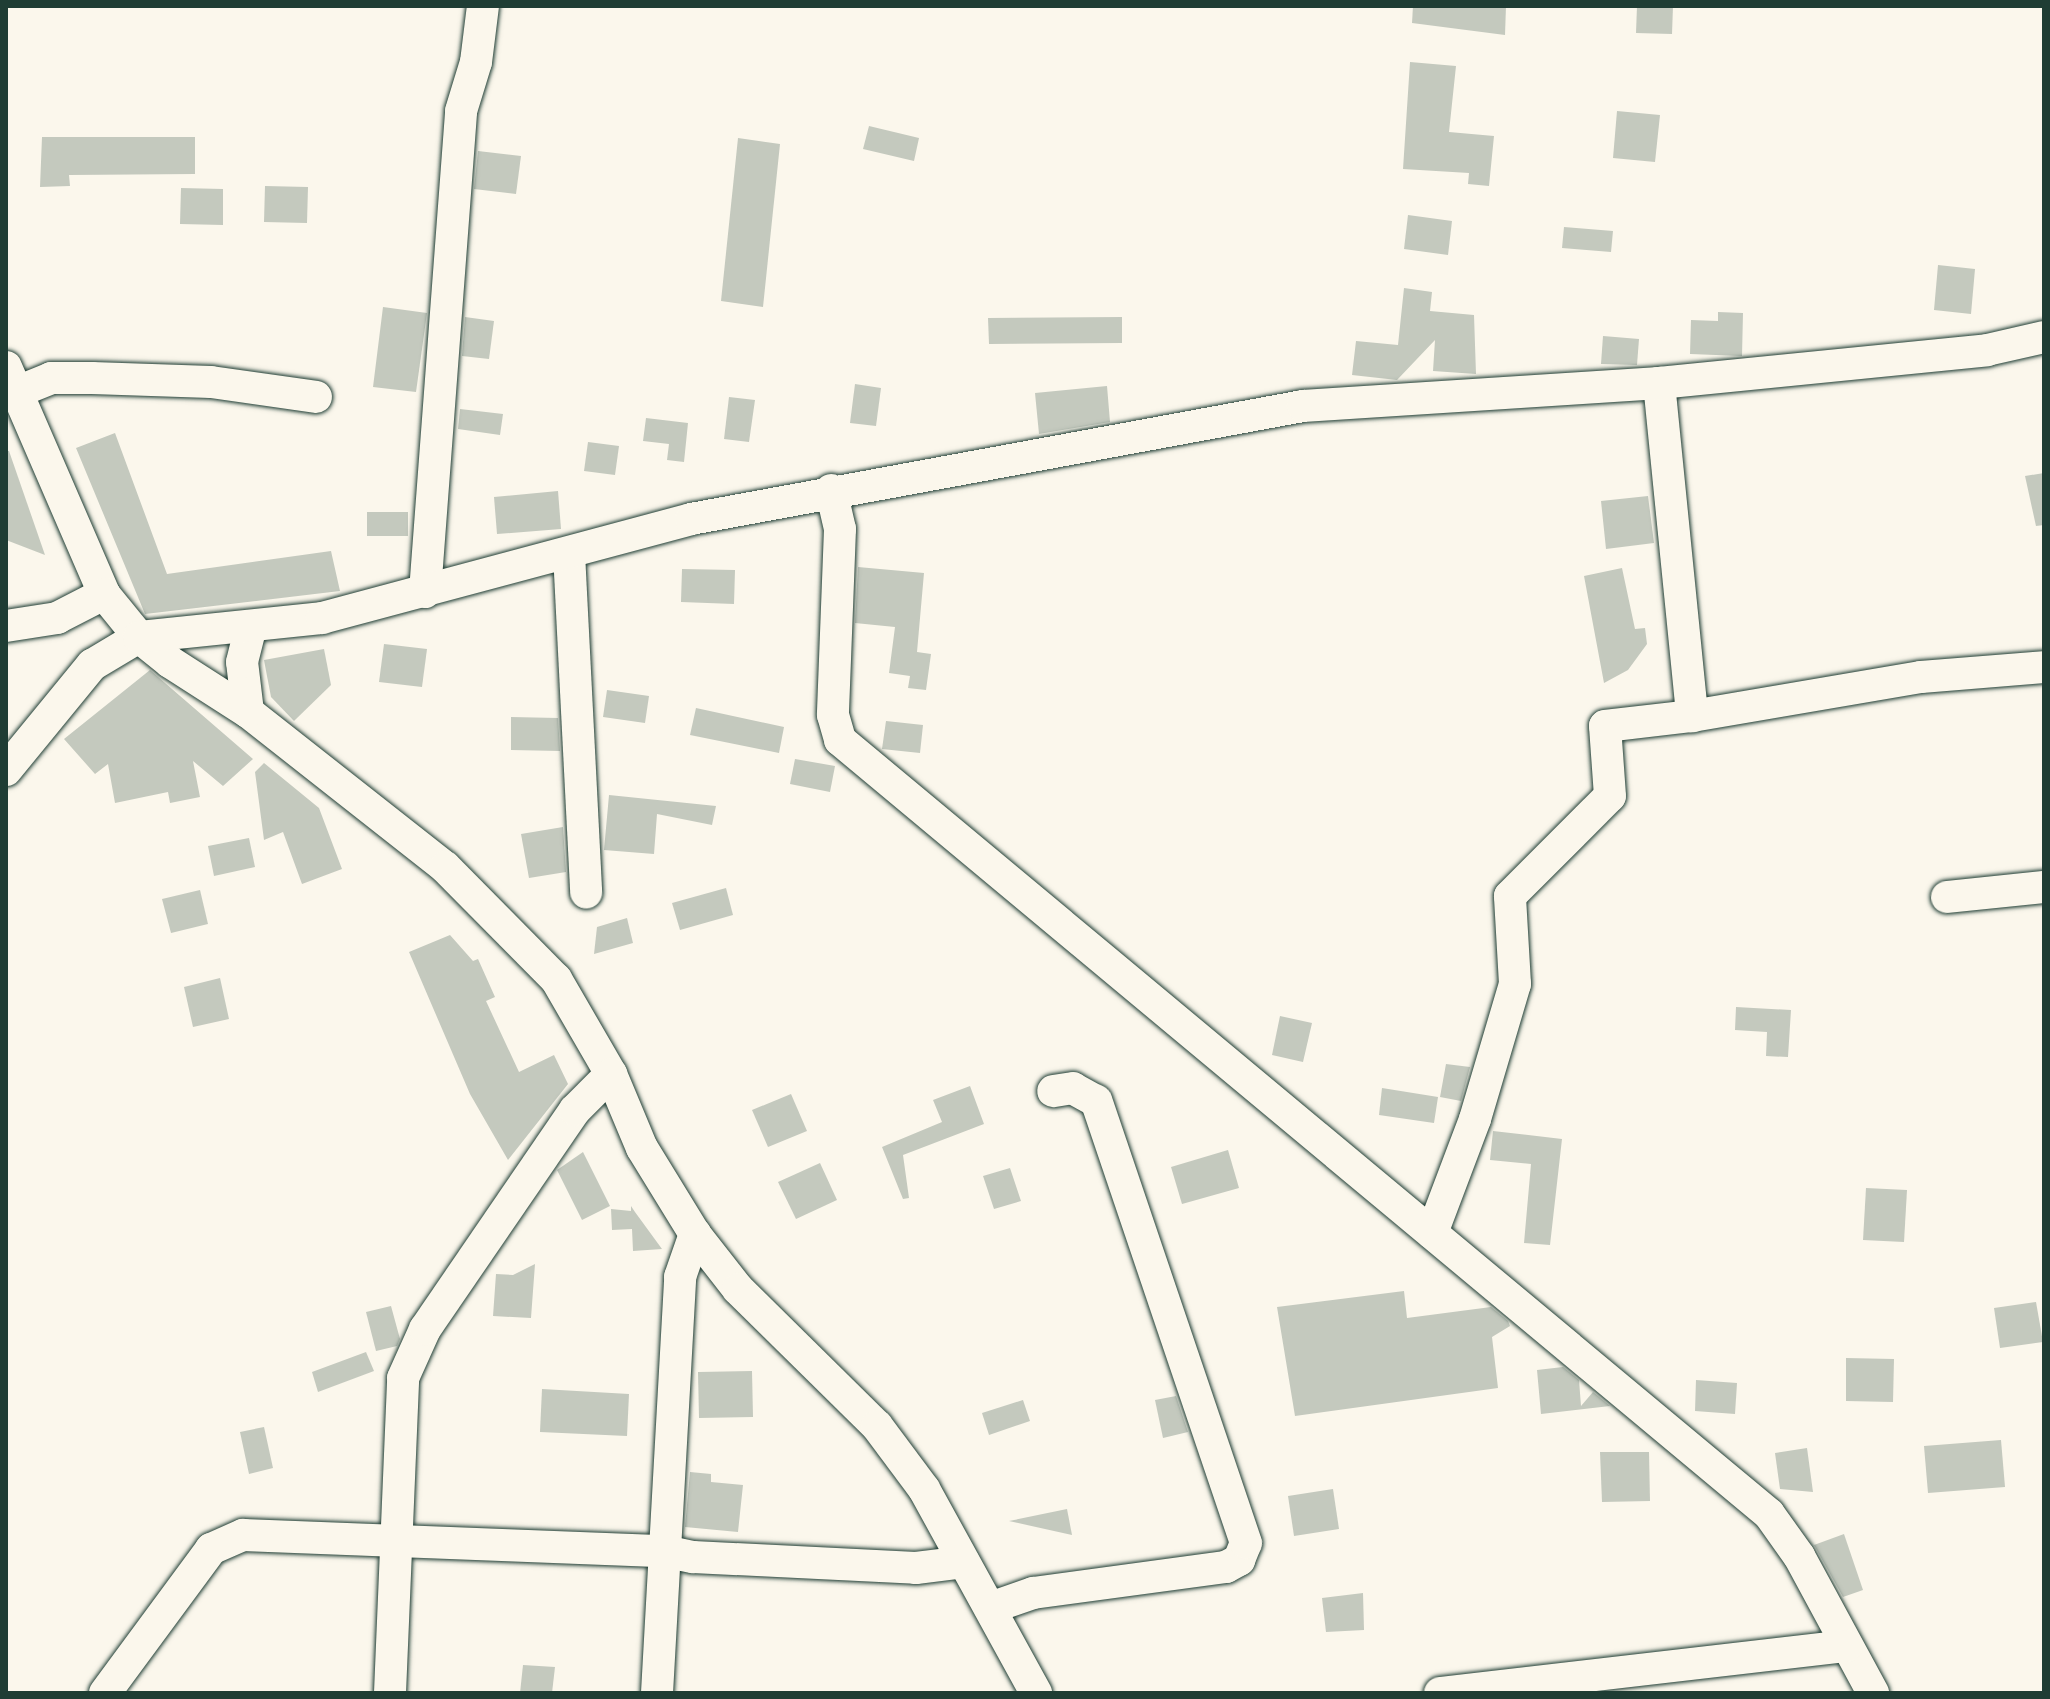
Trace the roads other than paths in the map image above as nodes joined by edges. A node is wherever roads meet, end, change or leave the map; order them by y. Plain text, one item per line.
1 (483, 6) edge
2 (2044, 337) edge
3 (12, 380) edge
4 (1659, 383) junction
5 (316, 397) dead end
6 (831, 490) junction
7 (569, 553) junction
8 (425, 592) junction
9 (104, 594) junction
10 (6, 626) edge
11 (250, 629) junction
12 (139, 637) junction
13 (2044, 667) edge
14 (248, 712) junction
15 (1692, 716) junction
16 (6, 770) edge
17 (2044, 887) edge
18 (586, 893) dead end
19 (1947, 897) dead end
20 (611, 1074) junction
21 (1053, 1091) dead end
22 (1432, 1233) junction
23 (695, 1234) junction
24 (397, 1543) junction
25 (664, 1551) junction
26 (964, 1562) junction
27 (990, 1608) junction
28 (1846, 1646) junction
29 (105, 1693) edge
30 (390, 1693) edge
31 (657, 1693) edge
32 (1036, 1693) edge
33 (1440, 1693) edge
34 (1873, 1693) edge

1 - 8 street
2 - 4 street
3 - 5 street
3 - 9 street
4 - 6 street
4 - 15 street
6 - 7 street
6 - 22 street
7 - 8 street
7 - 18 street
8 - 11 street
9 - 10 street
9 - 12 street
11 - 12 street
11 - 14 street
12 - 14 street
12 - 16 street
13 - 15 street
14 - 20 street
15 - 22 street
17 - 19 street
20 - 23 street
20 - 24 street
21 - 27 street
22 - 28 street
23 - 25 street
23 - 26 street
24 - 25 street
24 - 29 street
24 - 30 street
25 - 26 street
25 - 31 street
26 - 27 street
27 - 32 street
28 - 33 street
28 - 34 street

